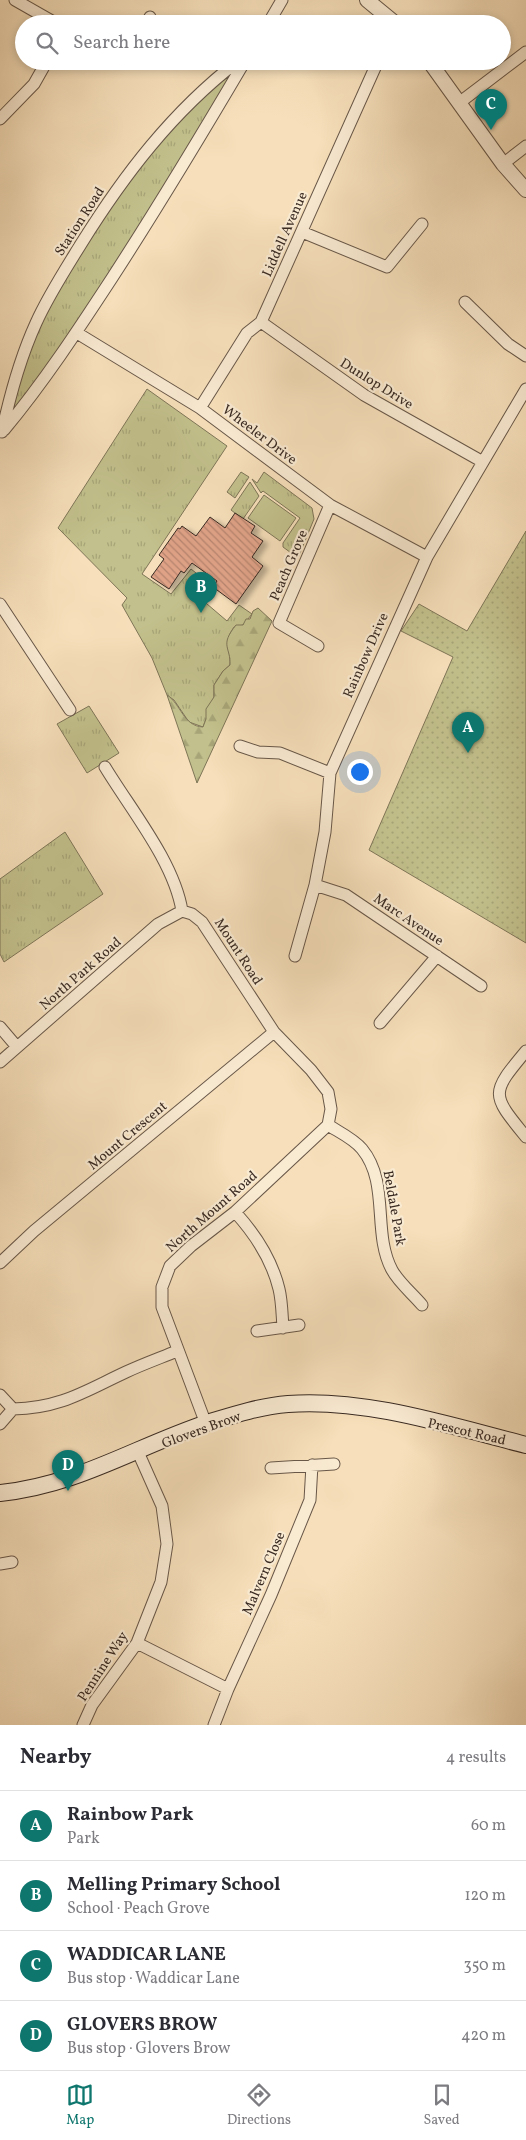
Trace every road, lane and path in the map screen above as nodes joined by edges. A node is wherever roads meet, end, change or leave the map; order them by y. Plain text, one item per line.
1 (15, 0) edge
2 (282, 0) edge
3 (367, 0) edge
4 (41, 15) edge
5 (273, 15) edge
6 (385, 15) edge
7 (526, 52) edge
8 (511, 63) edge
9 (42, 70) edge
10 (226, 70) edge
11 (240, 70) edge
12 (374, 70) edge
13 (435, 70) edge
14 (502, 70) edge
15 (459, 103) junction
16 (0, 119) edge
17 (526, 146) edge
18 (503, 164) junction
19 (526, 190) edge
20 (422, 224) dead end
21 (302, 232) junction
22 (465, 302) dead end
23 (260, 322) junction
24 (77, 332) junction
25 (526, 356) edge
26 (526, 389) edge
27 (12, 390) junction
28 (29, 400) junction
29 (200, 408) junction
30 (521, 409) edge
31 (1, 433) edge
32 (483, 462) junction
33 (330, 505) junction
34 (428, 557) junction
35 (0, 604) edge
36 (318, 646) dead end
37 (70, 710) dead end
38 (240, 746) dead end
39 (105, 767) dead end
40 (330, 774) junction
41 (315, 884) junction
42 (182, 911) junction
43 (295, 956) dead end
44 (437, 956) junction
45 (481, 986) dead end
46 (380, 1023) dead end
47 (0, 1027) edge
48 (274, 1032) junction
49 (17, 1047) junction
50 (526, 1051) edge
51 (0, 1062) edge
52 (328, 1125) junction
53 (526, 1137) edge
54 (235, 1212) junction
55 (0, 1263) edge
56 (422, 1305) dead end
57 (299, 1325) dead end
58 (283, 1328) junction
59 (257, 1332) dead end
60 (177, 1351) junction
61 (0, 1395) edge
62 (13, 1409) junction
63 (408, 1417) joint
64 (0, 1424) edge
65 (206, 1424) junction
66 (526, 1445) edge
67 (138, 1452) junction
68 (334, 1464) dead end
69 (312, 1465) junction
70 (271, 1468) dead end
71 (0, 1493) edge
72 (12, 1562) dead end
73 (0, 1564) edge
74 (137, 1643) junction
75 (228, 1690) junction
76 (83, 1725) edge
77 (214, 1725) edge

1 - 4 street
2 - 5 street
3 - 6 street
7 - 8 street
9 - 16 street
10 - 27 street, Station Road
11 - 24 street, Station Road
12 - 21 street, Liddell Avenue
13 - 15 street
14 - 15 street
15 - 18 street
17 - 18 street
18 - 19 street
20 - 21 street
21 - 23 street, Liddell Avenue
22 - 25 street
23 - 29 street, Liddell Avenue
23 - 32 street, Dunlop Drive
24 - 28 street, Station Road
24 - 29 street, Wheeler Drive
26 - 30 street, Rainbow Drive
27 - 28 street
27 - 31 street, Station Road
28 - 31 street, Station Road
29 - 33 street, Wheeler Drive
30 - 32 street, Rainbow Drive
32 - 34 street, Rainbow Drive
33 - 34 street, Wheeler Drive
33 - 36 street, Peach Grove
34 - 40 street, Rainbow Drive
35 - 37 street
38 - 40 street
39 - 42 street
40 - 41 street, Rainbow Drive
41 - 43 street, Rainbow Drive
41 - 44 street, Marc Avenue
42 - 48 street, Mount Road
42 - 49 street, North Park Road
44 - 45 street, Marc Avenue
44 - 46 street
47 - 49 street
48 - 52 street, Mount Road
48 - 55 street, Mount Crescent
49 - 51 street, North Park Road
50 - 53 street
52 - 54 street, North Mount Road
52 - 56 street, Beldale Park
54 - 58 street
54 - 60 street, North Mount Road
57 - 58 street
58 - 59 street
60 - 62 street
60 - 65 street, North Mount Road
61 - 62 street
62 - 64 street
63 - 65 main road, Glovers Brow
63 - 66 main road, Prescot Road
65 - 67 main road, Glovers Brow
67 - 71 main road, Glovers Brow
67 - 74 street, Pennine Way
68 - 69 street
69 - 70 street
69 - 75 street, Malvern Close
72 - 73 street
74 - 75 street
74 - 76 street, Pennine Way
75 - 77 street, Malvern Close

